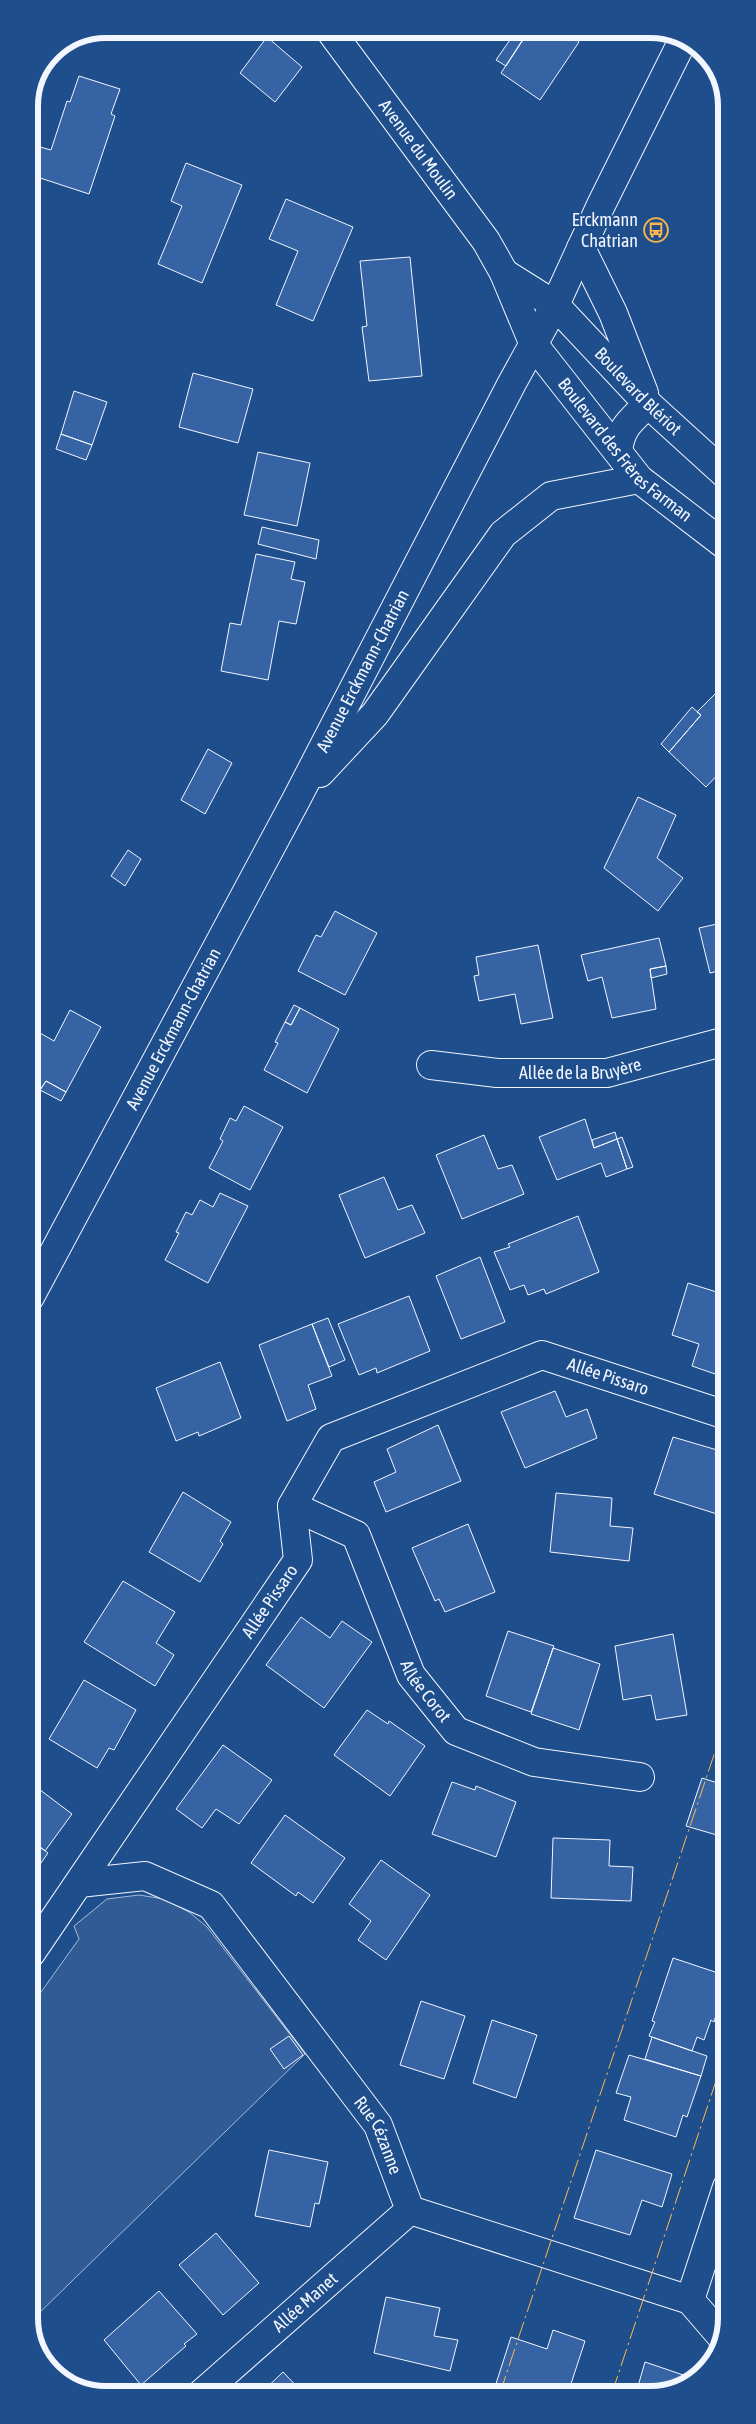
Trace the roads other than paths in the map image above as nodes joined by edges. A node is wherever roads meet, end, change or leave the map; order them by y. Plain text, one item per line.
1 (335, 37) edge
2 (681, 46) edge
3 (581, 248) junction
4 (504, 273) junction
5 (555, 305) junction
6 (534, 345) junction
7 (648, 404) junction
8 (618, 451) junction
9 (718, 468) edge
10 (640, 479) junction
11 (718, 540) edge
12 (296, 800) junction
13 (718, 1043) edge
14 (431, 1065) dead end
15 (37, 1284) edge
16 (718, 1412) edge
17 (292, 1506) junction
18 (640, 1777) dead end
19 (79, 1882) junction
20 (37, 1944) edge
21 (410, 2210) junction
22 (718, 2214) edge
23 (690, 2300) junction
24 (717, 2331) edge
25 (210, 2386) edge

1 - 4 street, Avenue du Moulin
2 - 3 street, Avenue Erckmann-Chatrian
3 - 5 street, Avenue Erckmann-Chatrian
3 - 7 street
4 - 5 street, Avenue du Moulin
4 - 6 street, Avenue du Moulin
5 - 6 street, Avenue Erckmann-Chatrian
5 - 7 street, Boulevard Blériot
6 - 8 street, Boulevard des Frères Farman
6 - 12 street, Avenue Erckmann-Chatrian
7 - 8 street
7 - 9 street, Boulevard Blériot
8 - 10 street, Boulevard des Frères Farman
10 - 11 street, Boulevard des Frères Farman
10 - 12 street
12 - 15 street, Avenue Erckmann-Chatrian
13 - 14 street, Allée de la Bruyère
16 - 17 street, Allée Pissaro
17 - 18 street, Allée Corot
17 - 19 street, Allée Pissaro
19 - 20 street, Allée Pissaro
19 - 21 street, Rue Cézanne
21 - 23 street
21 - 25 street, Allée Manet
22 - 23 street
23 - 24 street

